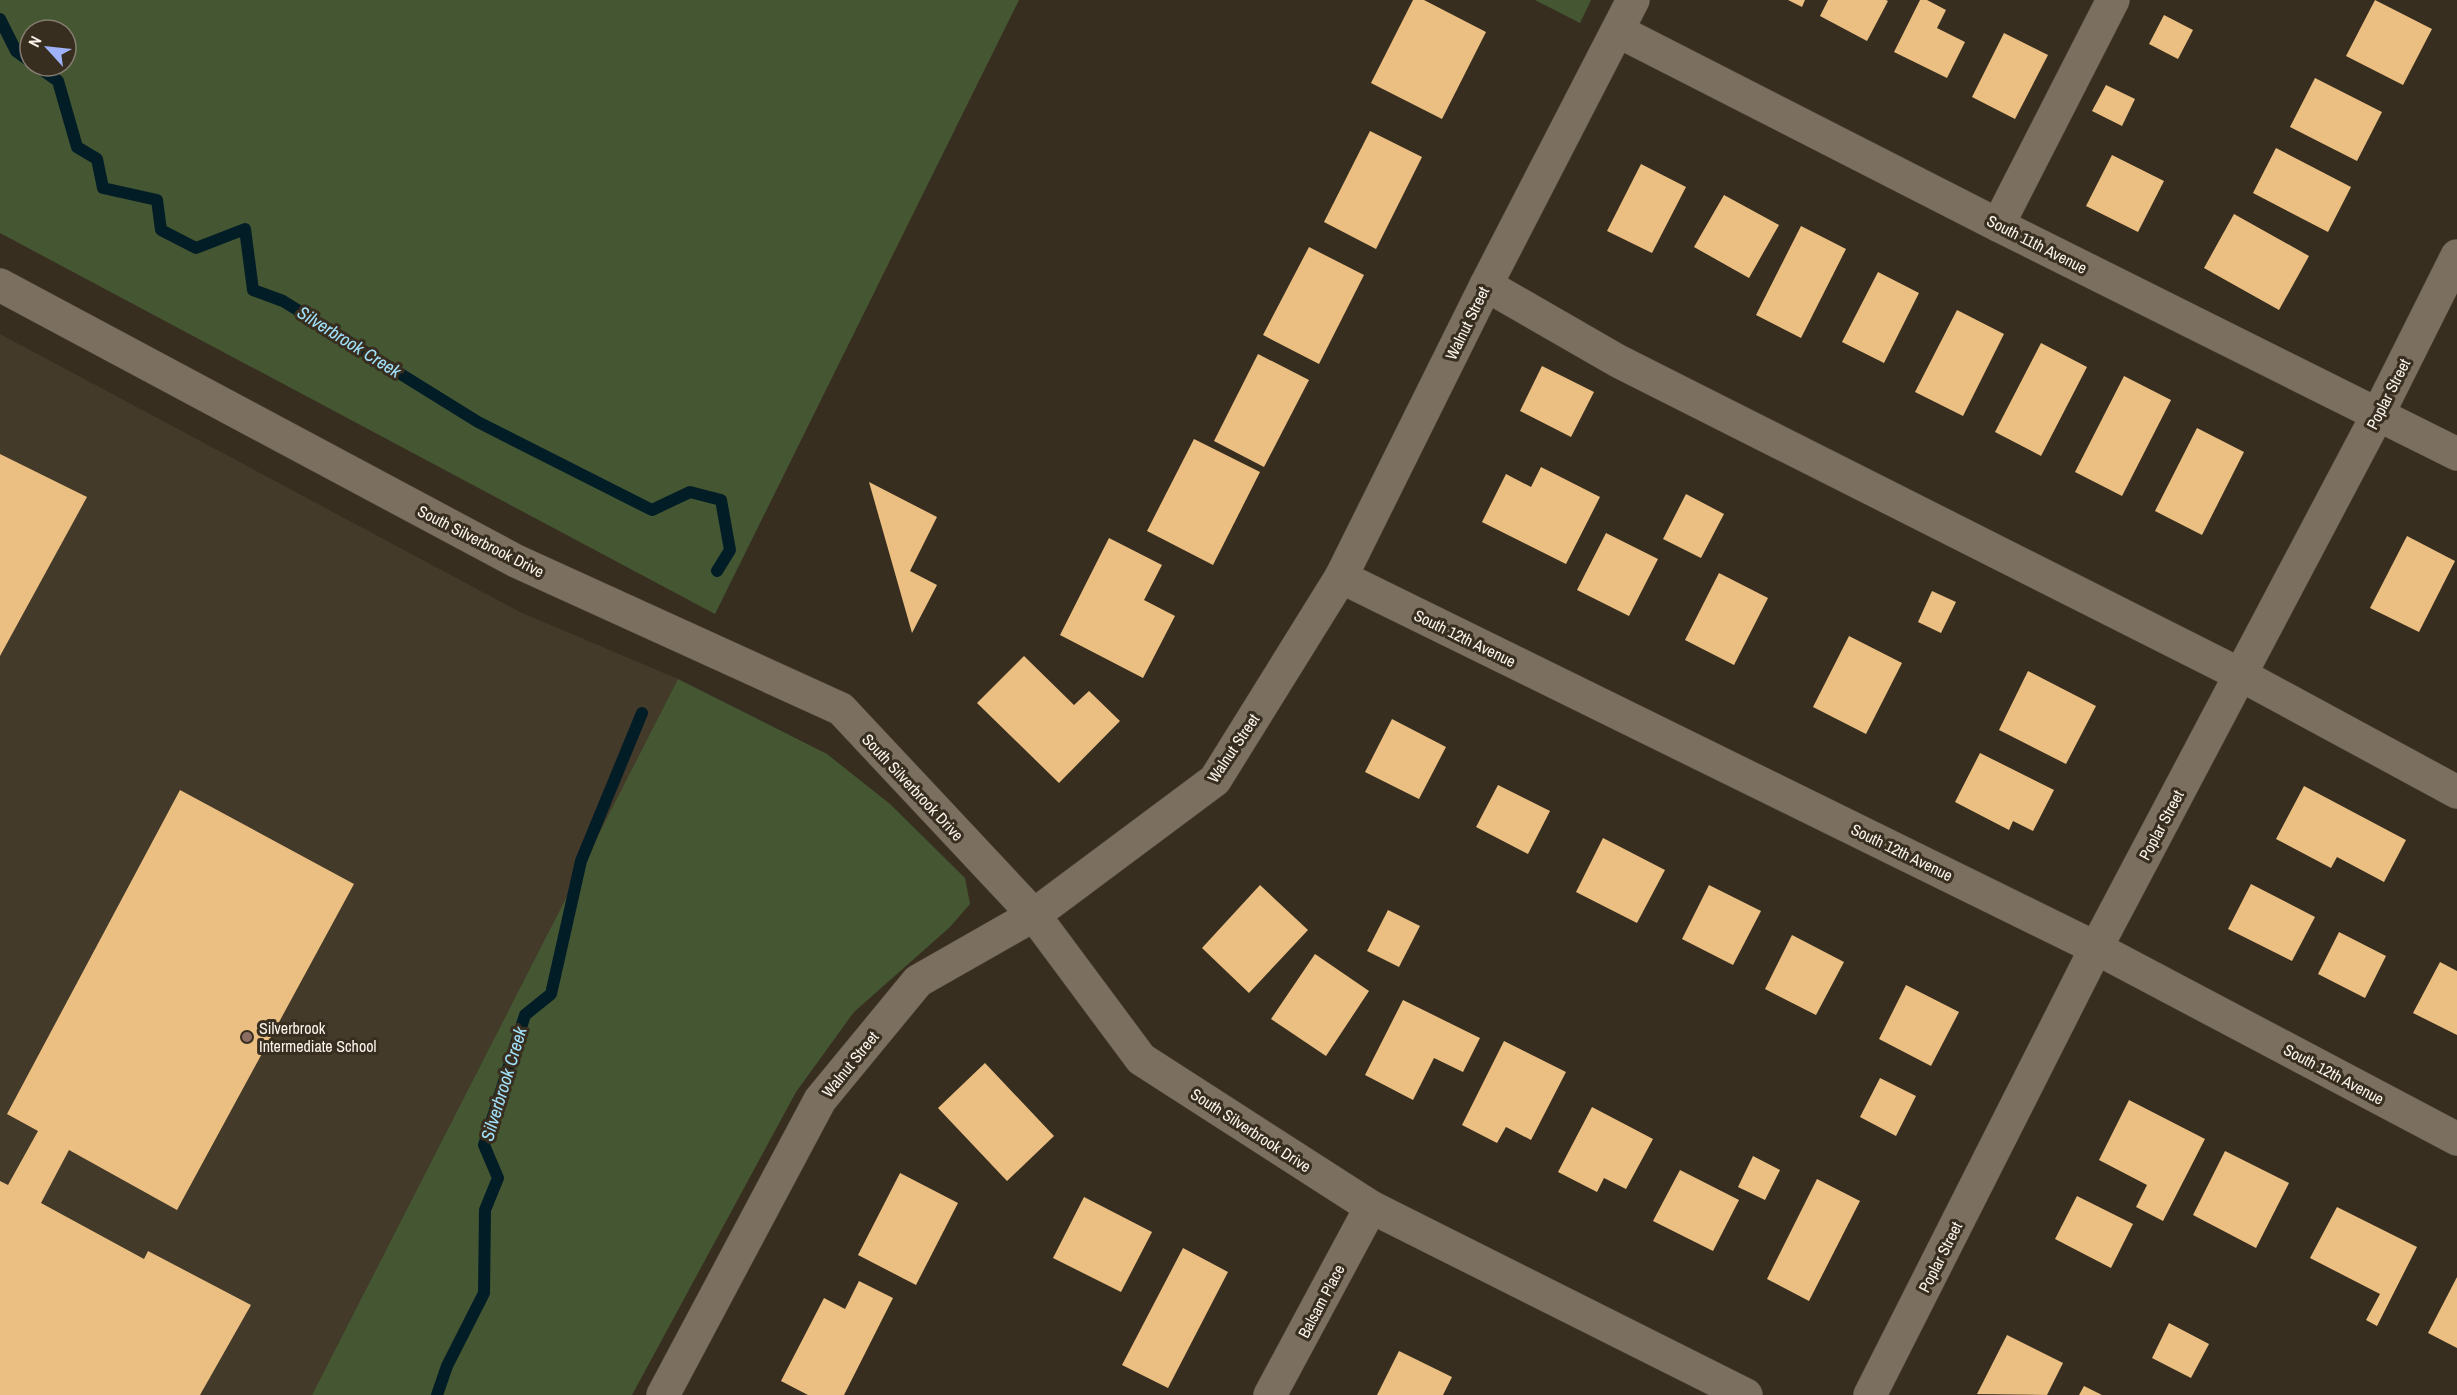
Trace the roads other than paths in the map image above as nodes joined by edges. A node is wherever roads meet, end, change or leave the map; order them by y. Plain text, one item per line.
1 (1633, 0) edge
2 (2113, 0) edge
3 (1618, 31) junction
4 (1998, 225) junction
5 (2457, 256) edge
6 (0, 285) edge
7 (1486, 285) junction
8 (2378, 414) junction
9 (2457, 454) edge
10 (1341, 577) junction
11 (2241, 675) junction
12 (2457, 792) edge
13 (1034, 915) junction
14 (2096, 948) junction
15 (2457, 1139) edge
16 (1371, 1207) junction
17 (663, 1395) edge
18 (1270, 1395) edge
19 (1746, 1395) edge
20 (1870, 1395) edge

1 - 3 street, Walnut Street
2 - 4 street
3 - 4 street, South 11th Avenue
3 - 7 street, Walnut Street
4 - 8 street, South 11th Avenue
5 - 8 street, Poplar Street
6 - 13 street, South Silverbrook Drive
7 - 10 street, Walnut Street
7 - 11 street
8 - 9 street, South 11th Avenue
8 - 11 street, Poplar Street
10 - 13 street, Walnut Street
10 - 14 street, South 12th Avenue
11 - 12 street
11 - 14 street, Poplar Street
13 - 16 street, South Silverbrook Drive
13 - 17 street, Walnut Street
14 - 15 street, South 12th Avenue
14 - 20 street, Poplar Street
16 - 18 street, Balsam Place
16 - 19 street, South Silverbrook Drive

